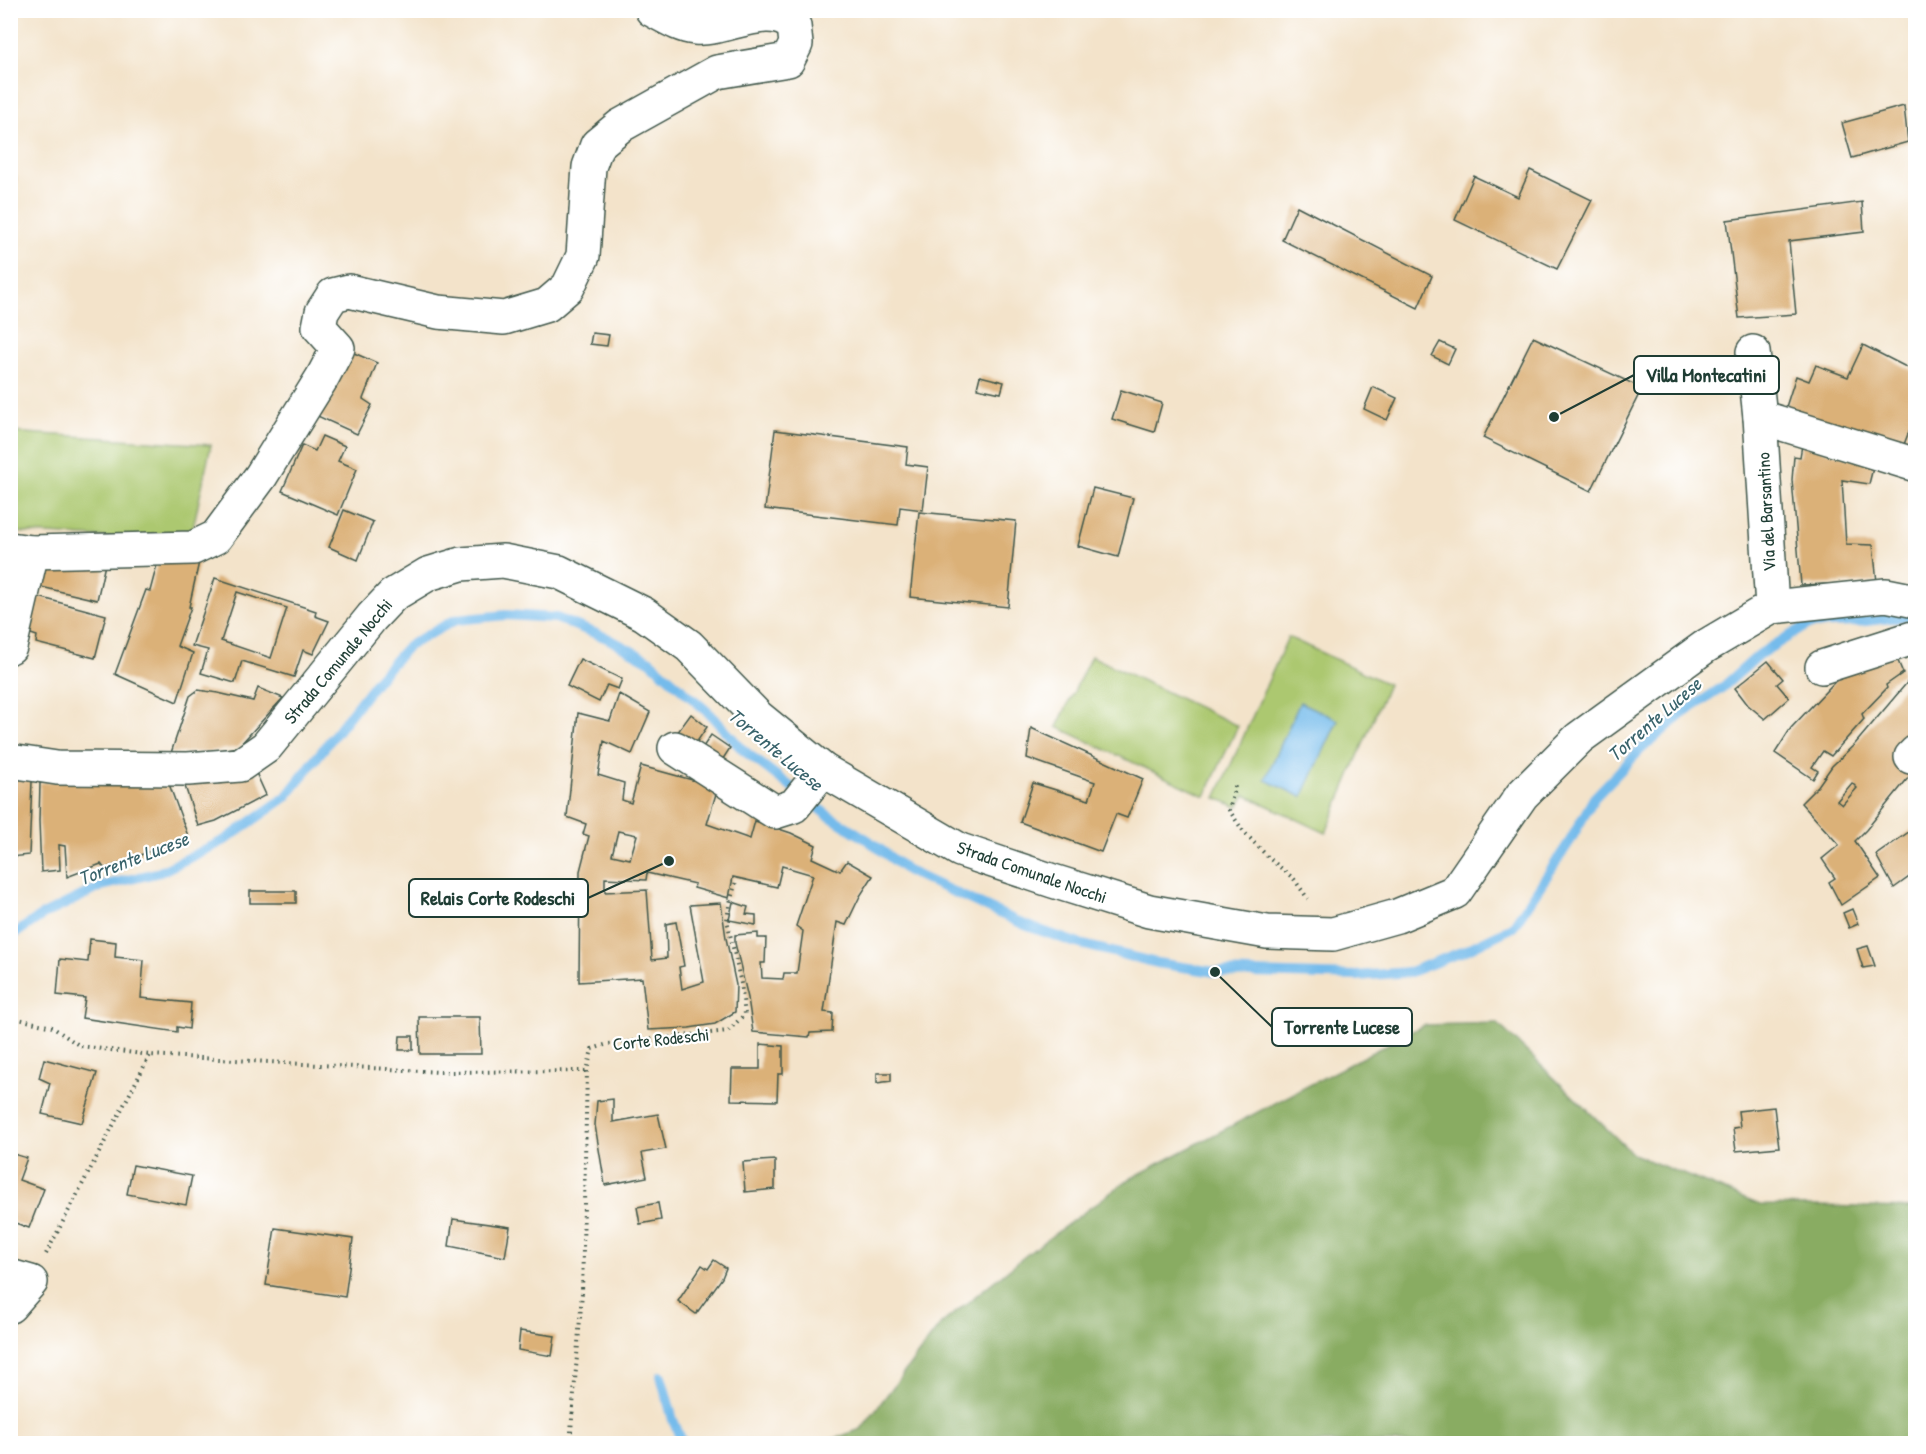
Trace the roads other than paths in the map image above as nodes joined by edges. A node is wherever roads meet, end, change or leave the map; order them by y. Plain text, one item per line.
1 (652, 10) edge
2 (1753, 352) dead end
3 (1760, 417) junction
4 (1916, 465) edge
5 (21, 550) edge
6 (1901, 598) edge
7 (1772, 607) junction
8 (1916, 637) edge
9 (10, 647) edge
10 (1822, 667) dead end
11 (675, 748) dead end
12 (10, 761) edge
13 (820, 774) junction

1 - 5 street
2 - 3 street, Via del Barsantino
3 - 4 street
3 - 7 street, Via del Barsantino
5 - 9 street
6 - 7 street, Strada Comunale Nocchi
7 - 13 street, Strada Comunale Nocchi
8 - 10 street
11 - 13 street
12 - 13 street, Strada Comunale Nocchi

